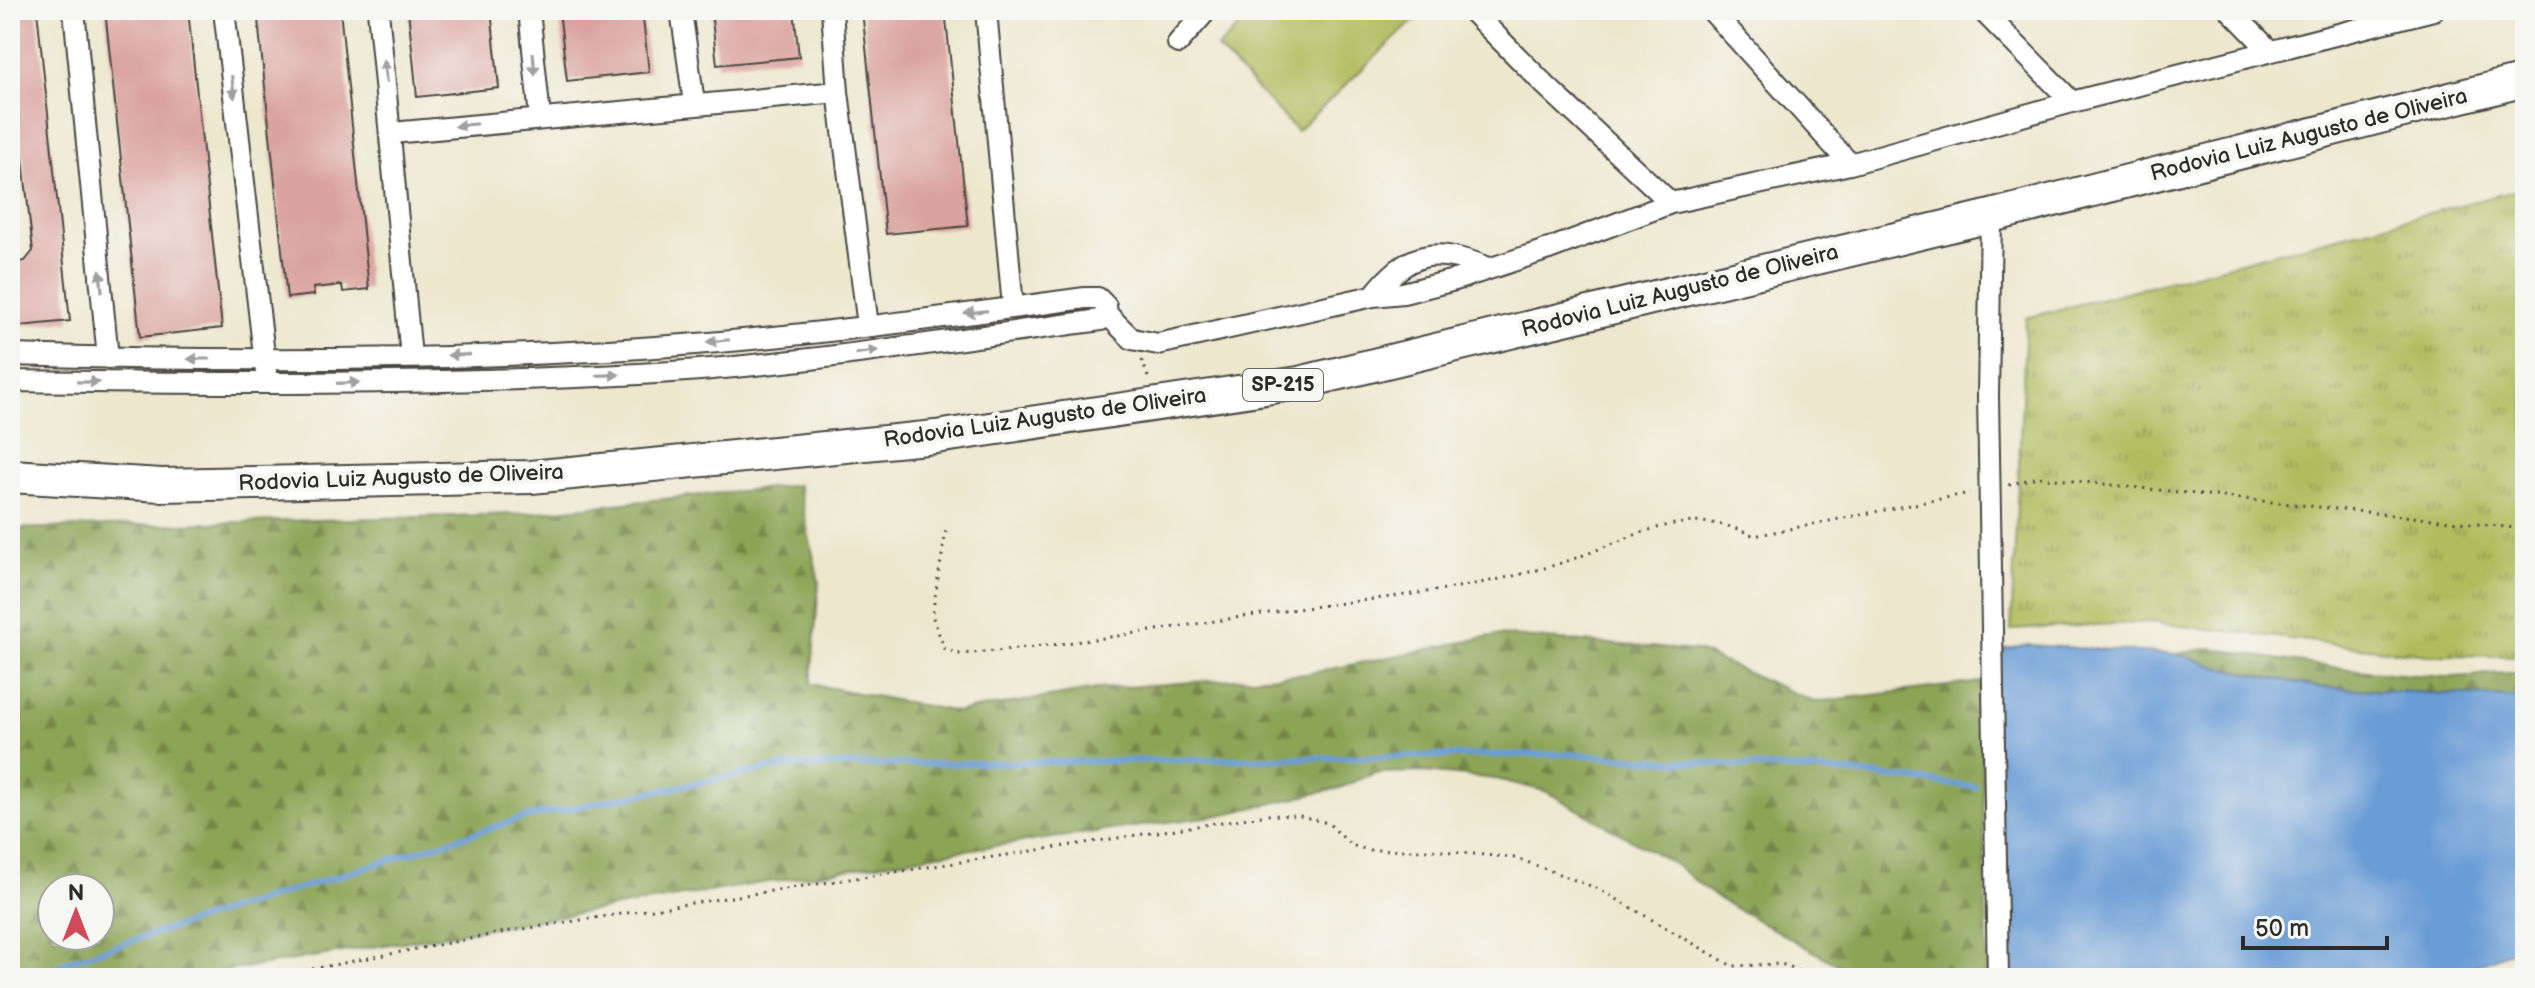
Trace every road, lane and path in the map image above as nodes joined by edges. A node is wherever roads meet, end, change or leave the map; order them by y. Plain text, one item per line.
1 (74, 10) edge
2 (224, 10) edge
3 (378, 10) edge
4 (529, 10) edge
5 (681, 10) edge
6 (832, 10) edge
7 (986, 10) edge
8 (1207, 10) edge
9 (1471, 10) edge
10 (1711, 10) edge
11 (1982, 10) edge
12 (2230, 10) edge
13 (2433, 10) edge
14 (1178, 43) dead end
15 (2270, 51) junction
16 (2525, 80) edge
17 (838, 92) junction
18 (2072, 102) junction
19 (694, 103) junction
20 (540, 118) junction
21 (392, 133) junction
22 (1850, 164) junction
23 (1671, 203) junction
24 (1991, 216) junction
25 (1486, 267) junction
26 (1373, 296) junction
27 (1013, 307) junction
28 (1107, 314) junction
29 (868, 326) junction
30 (1132, 339) junction
31 (10, 355) edge
32 (411, 357) junction
33 (108, 358) junction
34 (265, 359) junction
35 (10, 381) edge
36 (267, 385) junction
37 (1169, 401) junction
38 (10, 476) edge
39 (1990, 489) junction
40 (2525, 529) edge
41 (946, 531) dead end
42 (265, 978) edge
43 (1802, 978) edge
44 (1998, 978) edge

33 -> 1 street
2 -> 34 street
21 -> 3 street
4 -> 20 street
5 - 19 street
6 - 17 street
7 - 27 street
8 - 14 street
9 - 23 street
10 - 22 street
11 - 18 street
12 - 15 street
13 - 15 street
15 - 18 street
16 - 24 highway, Rodovia Luiz Augusto de Oliveira / SP-215
17 - 19 street
17 - 29 street
18 - 22 street
19 - 20 street
20 -> 21 street
21 - 32 street
22 - 23 street
23 - 25 street
24 - 37 highway, Rodovia Luiz Augusto de Oliveira / SP-215
24 - 39 street
25 - 26 street
25 - 26 street
26 - 30 street
27 - 28 street
27 -> 29 street
28 - 30 street
36 -> 28 street
29 -> 32 street
30 - 37 path
31 - 33 street
32 - 34 street
34 -> 33 street
34 - 36 street
35 -> 36 street
37 - 38 highway, Rodovia Luiz Augusto de Oliveira / SP-215
39 - 40 path
39 - 41 path
39 - 44 street
42 - 43 path

